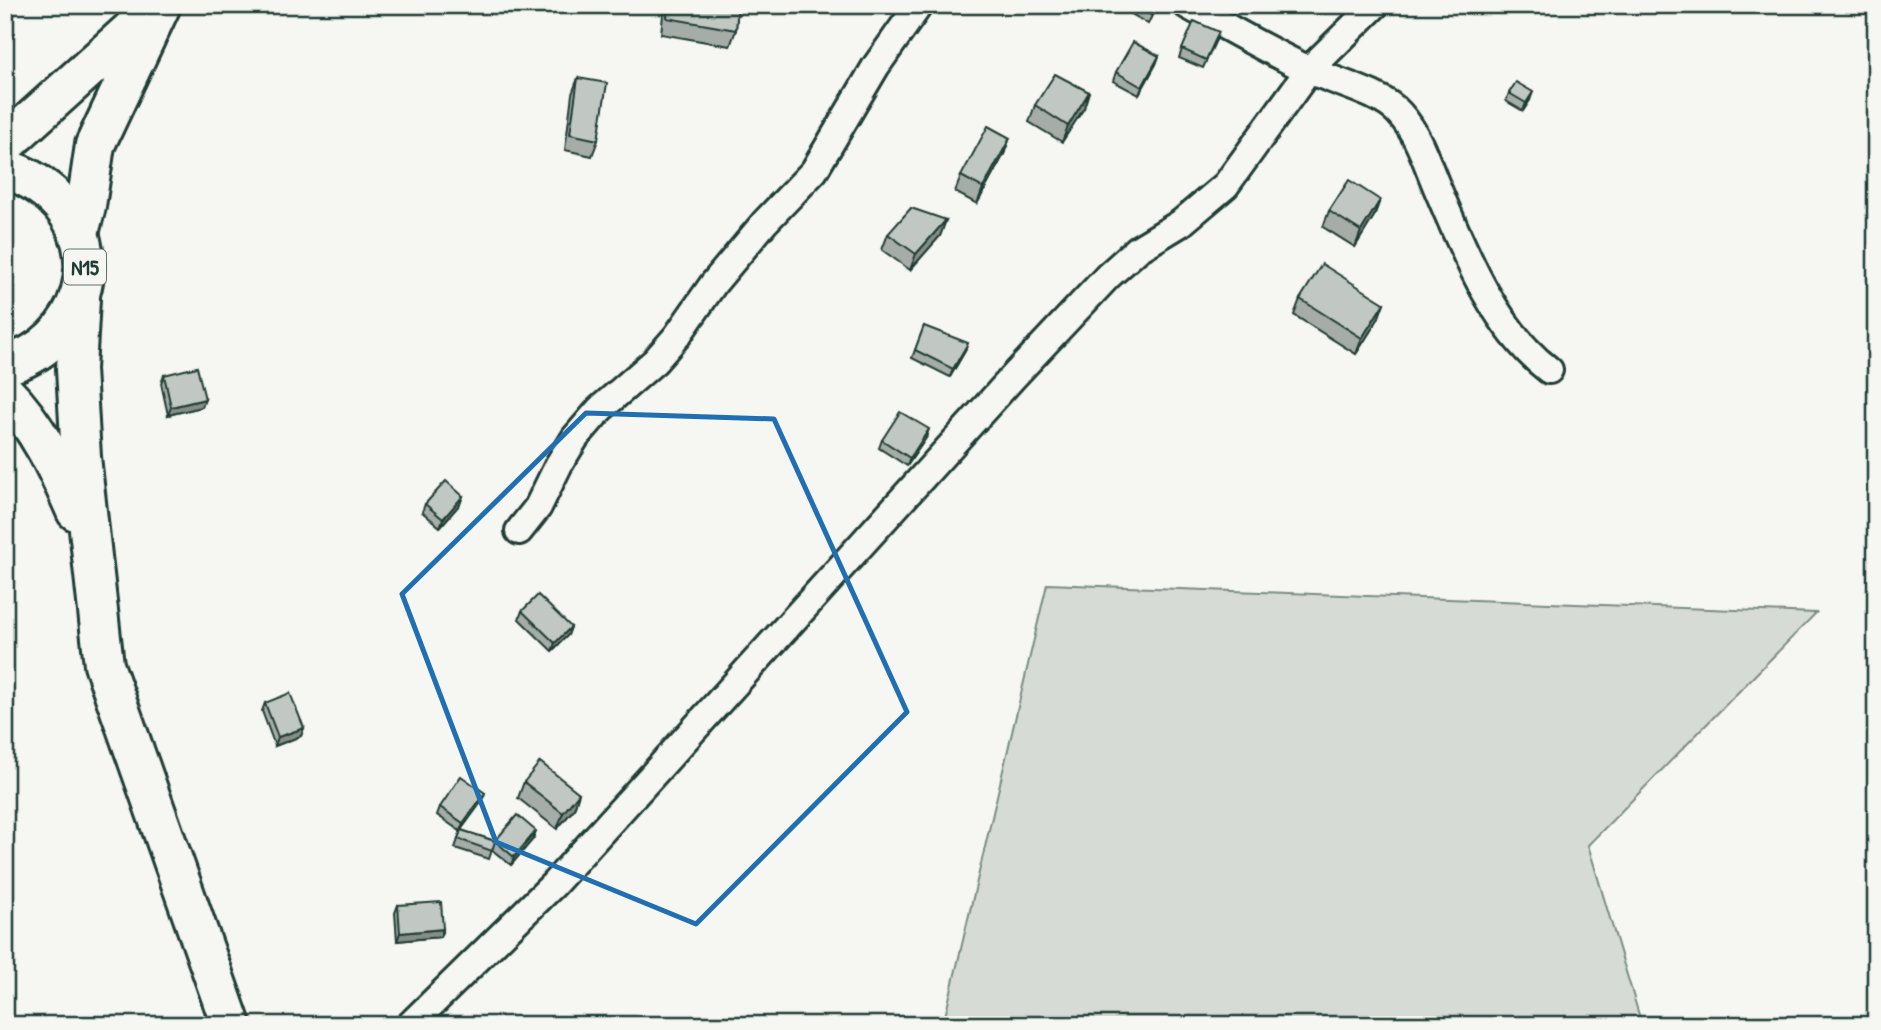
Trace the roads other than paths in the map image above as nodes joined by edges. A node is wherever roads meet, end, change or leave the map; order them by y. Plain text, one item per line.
1 (160, 5) edge
2 (919, 5) edge
3 (1186, 5) edge
4 (1374, 5) edge
5 (1309, 70) junction
6 (5, 144) edge
7 (5, 170) edge
8 (79, 233) junction
9 (79, 299) junction
10 (5, 365) edge
11 (1549, 370) dead end
12 (5, 393) edge
13 (519, 531) dead end
14 (90, 541) junction
15 (231, 1025) edge
16 (410, 1025) edge

1 - 6 main road, N15
1 - 8 main road, N15
2 - 13 street
3 - 5 street
4 - 5 street
5 - 11 street
5 - 16 street
7 - 8 main road, N15
8 - 9 main road, N15
9 - 10 main road, N15
9 - 14 main road
12 - 14 main road
14 - 15 main road

